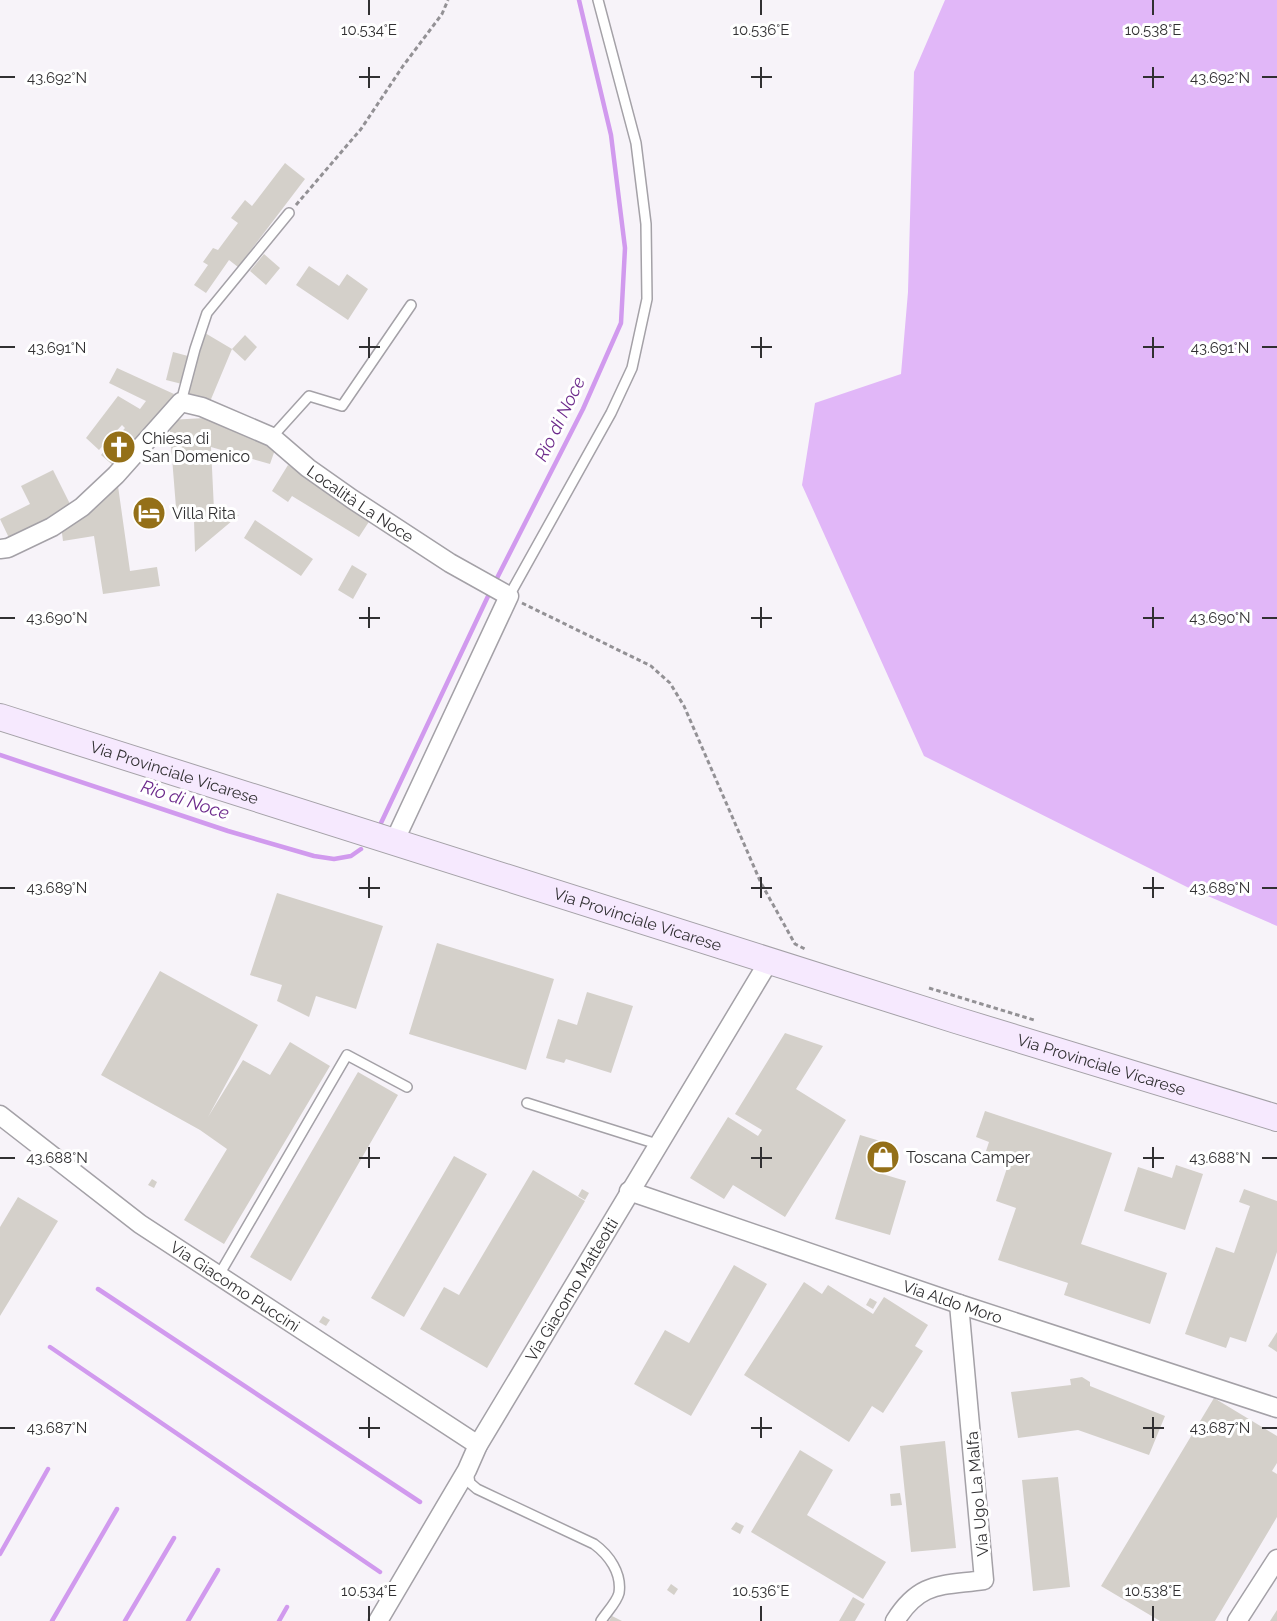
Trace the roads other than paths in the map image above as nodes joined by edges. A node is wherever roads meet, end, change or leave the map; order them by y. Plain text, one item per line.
1 (598, 0) edge
2 (289, 213) road end
3 (411, 305) dead end
4 (181, 402) junction
5 (272, 437) junction
6 (0, 549) edge
7 (499, 591) junction
8 (0, 717) edge
9 (394, 842) junction
10 (769, 961) junction
11 (407, 1087) dead end
12 (527, 1103) dead end
13 (0, 1115) edge
14 (1277, 1118) edge
15 (657, 1144) junction
16 (629, 1191) junction
17 (219, 1275) junction
18 (959, 1304) junction
19 (1277, 1408) edge
20 (478, 1445) junction
21 (467, 1470) junction
22 (1277, 1559) edge
23 (378, 1621) edge
24 (601, 1621) edge
25 (895, 1621) edge
26 (1237, 1621) edge

1 - 7 lane
2 - 4 lane
3 - 5 lane
4 - 5 street, Località La Noce
4 - 6 street
5 - 7 street, Località La Noce
7 - 9 street
8 - 9 main road, Via Provinciale Vicarese
9 - 10 main road, Via Provinciale Vicarese
10 - 14 main road, Via Provinciale Vicarese
10 - 15 street, Via Giacomo Matteotti
11 - 17 lane
12 - 15 lane
13 - 17 street, Via Giacomo Puccini
15 - 16 street, Via Giacomo Matteotti
16 - 18 street, Via Aldo Moro
16 - 20 street, Via Giacomo Matteotti
17 - 20 street, Via Giacomo Puccini
18 - 19 street, Via Aldo Moro
18 - 25 street, Via Ugo La Malfa
20 - 21 street, Via Giacomo Matteotti
21 - 23 street, Via Giacomo Matteotti
21 - 24 lane
22 - 26 street

